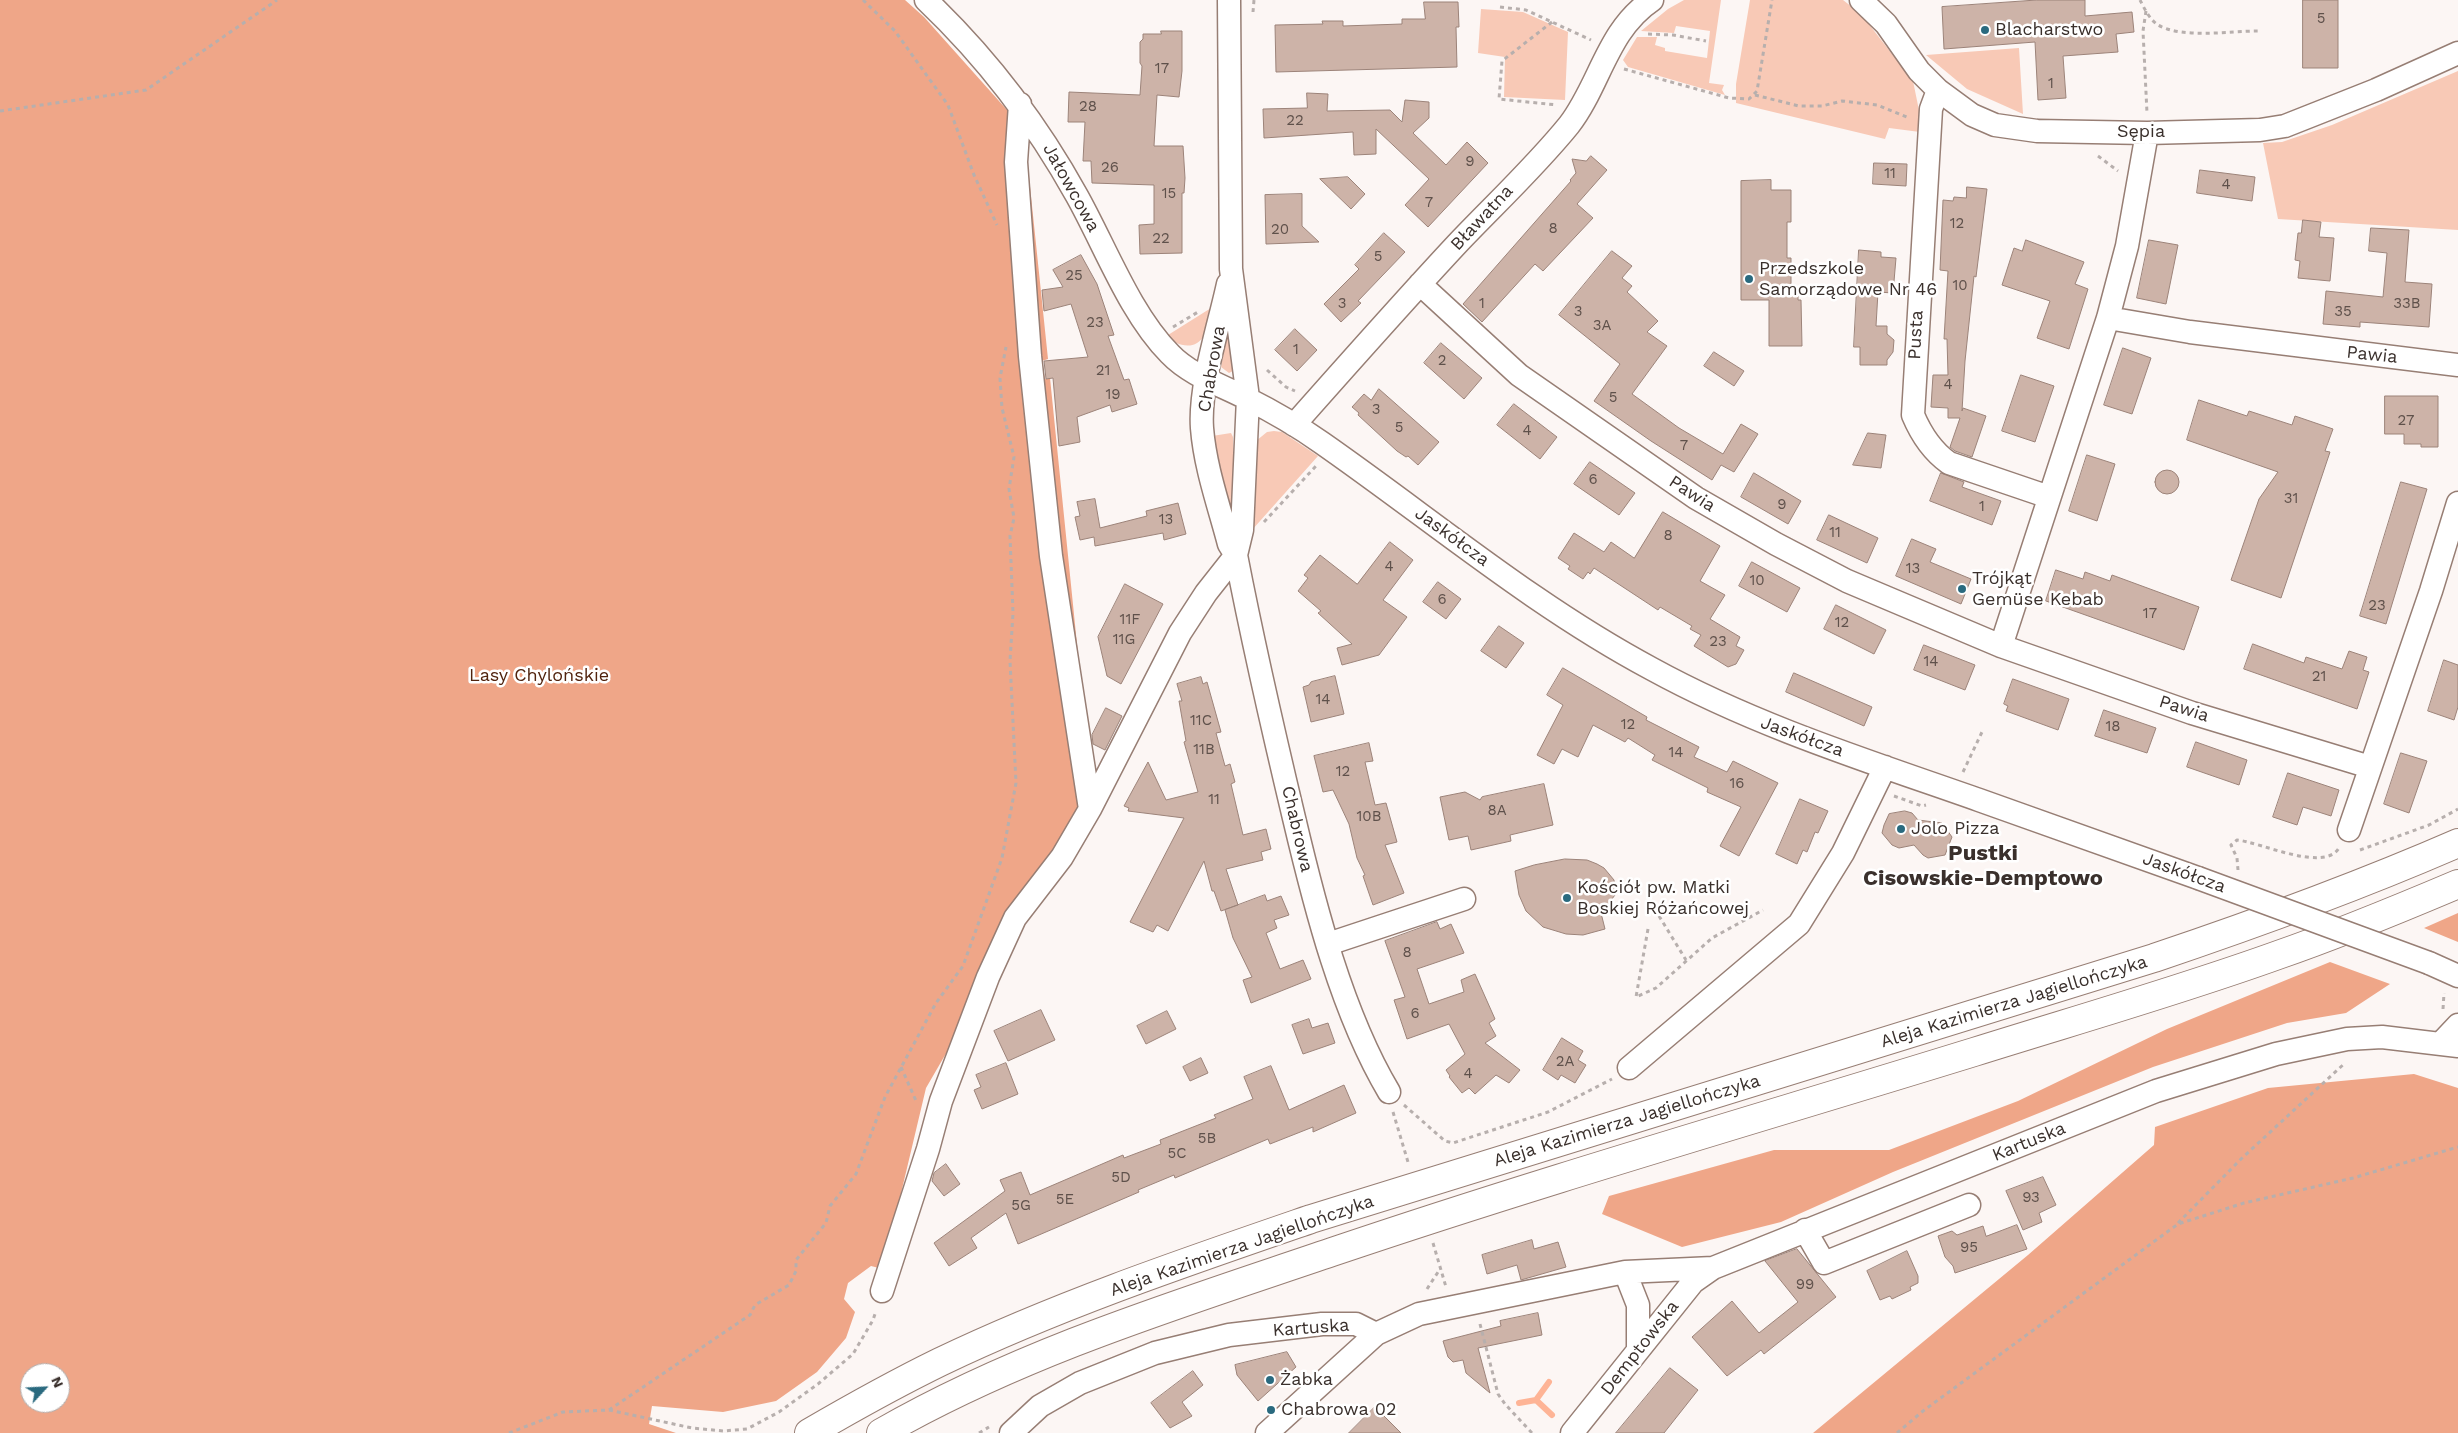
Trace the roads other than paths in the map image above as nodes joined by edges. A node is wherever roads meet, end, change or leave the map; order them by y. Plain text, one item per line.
1 (926, 0) edge
2 (1229, 0) edge
3 (1652, 0) edge
4 (1861, 0) edge
5 (2458, 52) edge
6 (1938, 90) junction
7 (1020, 104) junction
8 (2147, 133) junction
9 (1232, 269) junction
10 (1420, 284) junction
11 (2108, 318) junction
12 (2458, 365) edge
13 (1207, 378) junction
14 (1248, 398) junction
15 (1294, 425) junction
16 (2049, 497) junction
17 (2458, 503) edge
18 (1236, 555) junction
19 (2000, 646) junction
20 (2370, 767) junction
21 (1885, 768) junction
22 (1090, 809) junction
23 (2350, 843) road end
24 (2458, 843) edge
25 (2458, 884) edge
26 (1464, 899) dead end
27 (1328, 944) junction
28 (2450, 982) edge
29 (2449, 1020) edge
30 (2449, 1044) edge
31 (1629, 1068) road end
32 (1389, 1092) road end
33 (1969, 1205) dead end
34 (1805, 1230) junction
35 (1713, 1268) junction
36 (1625, 1272) junction
37 (882, 1291) road end
38 (1376, 1334) junction
39 (1638, 1348) junction
40 (810, 1433) edge
41 (881, 1433) edge
42 (1011, 1433) edge
43 (1268, 1433) edge
44 (1572, 1433) edge

1 - 7 street, Jałowcowa
2 - 9 street, Chabrowa
3 - 10 street, Bławatna
4 - 6 street, Sępia
5 - 8 street, Sępia
6 - 8 street, Sępia
6 - 16 street, Pusta
7 - 13 street, Jałowcowa
7 - 22 street
8 - 11 street
9 - 13 street, Chabrowa
9 - 14 street, Chabrowa
10 - 15 street, Bławatna
10 - 19 street, Pawia
11 - 12 street, Pawia
11 - 16 street
13 - 14 street, Jaskółcza
13 - 18 street, Chabrowa
14 - 15 street, Jaskółcza
14 - 18 street, Chabrowa
15 - 21 street, Jaskółcza
16 - 19 street
17 - 20 street
18 - 22 street
18 - 27 street, Chabrowa
19 - 20 street, Pawia
20 - 23 street
21 - 28 street, Jaskółcza, bridge
21 - 31 street
22 - 37 street
24 - 40 highway, Aleja Kazimierza Jagiellończyka
25 - 41 highway, Aleja Kazimierza Jagiellończyka
26 - 27 street
27 - 32 street, Chabrowa
29 - 30 street, Kartuska
30 - 34 street, Kartuska
33 - 34 street
34 - 35 street, Kartuska
35 - 36 street, Kartuska
35 - 39 street, Demptowska
36 - 38 street, Kartuska
36 - 39 street
38 - 42 street, Kartuska
38 - 43 street
39 - 44 street, Demptowska

